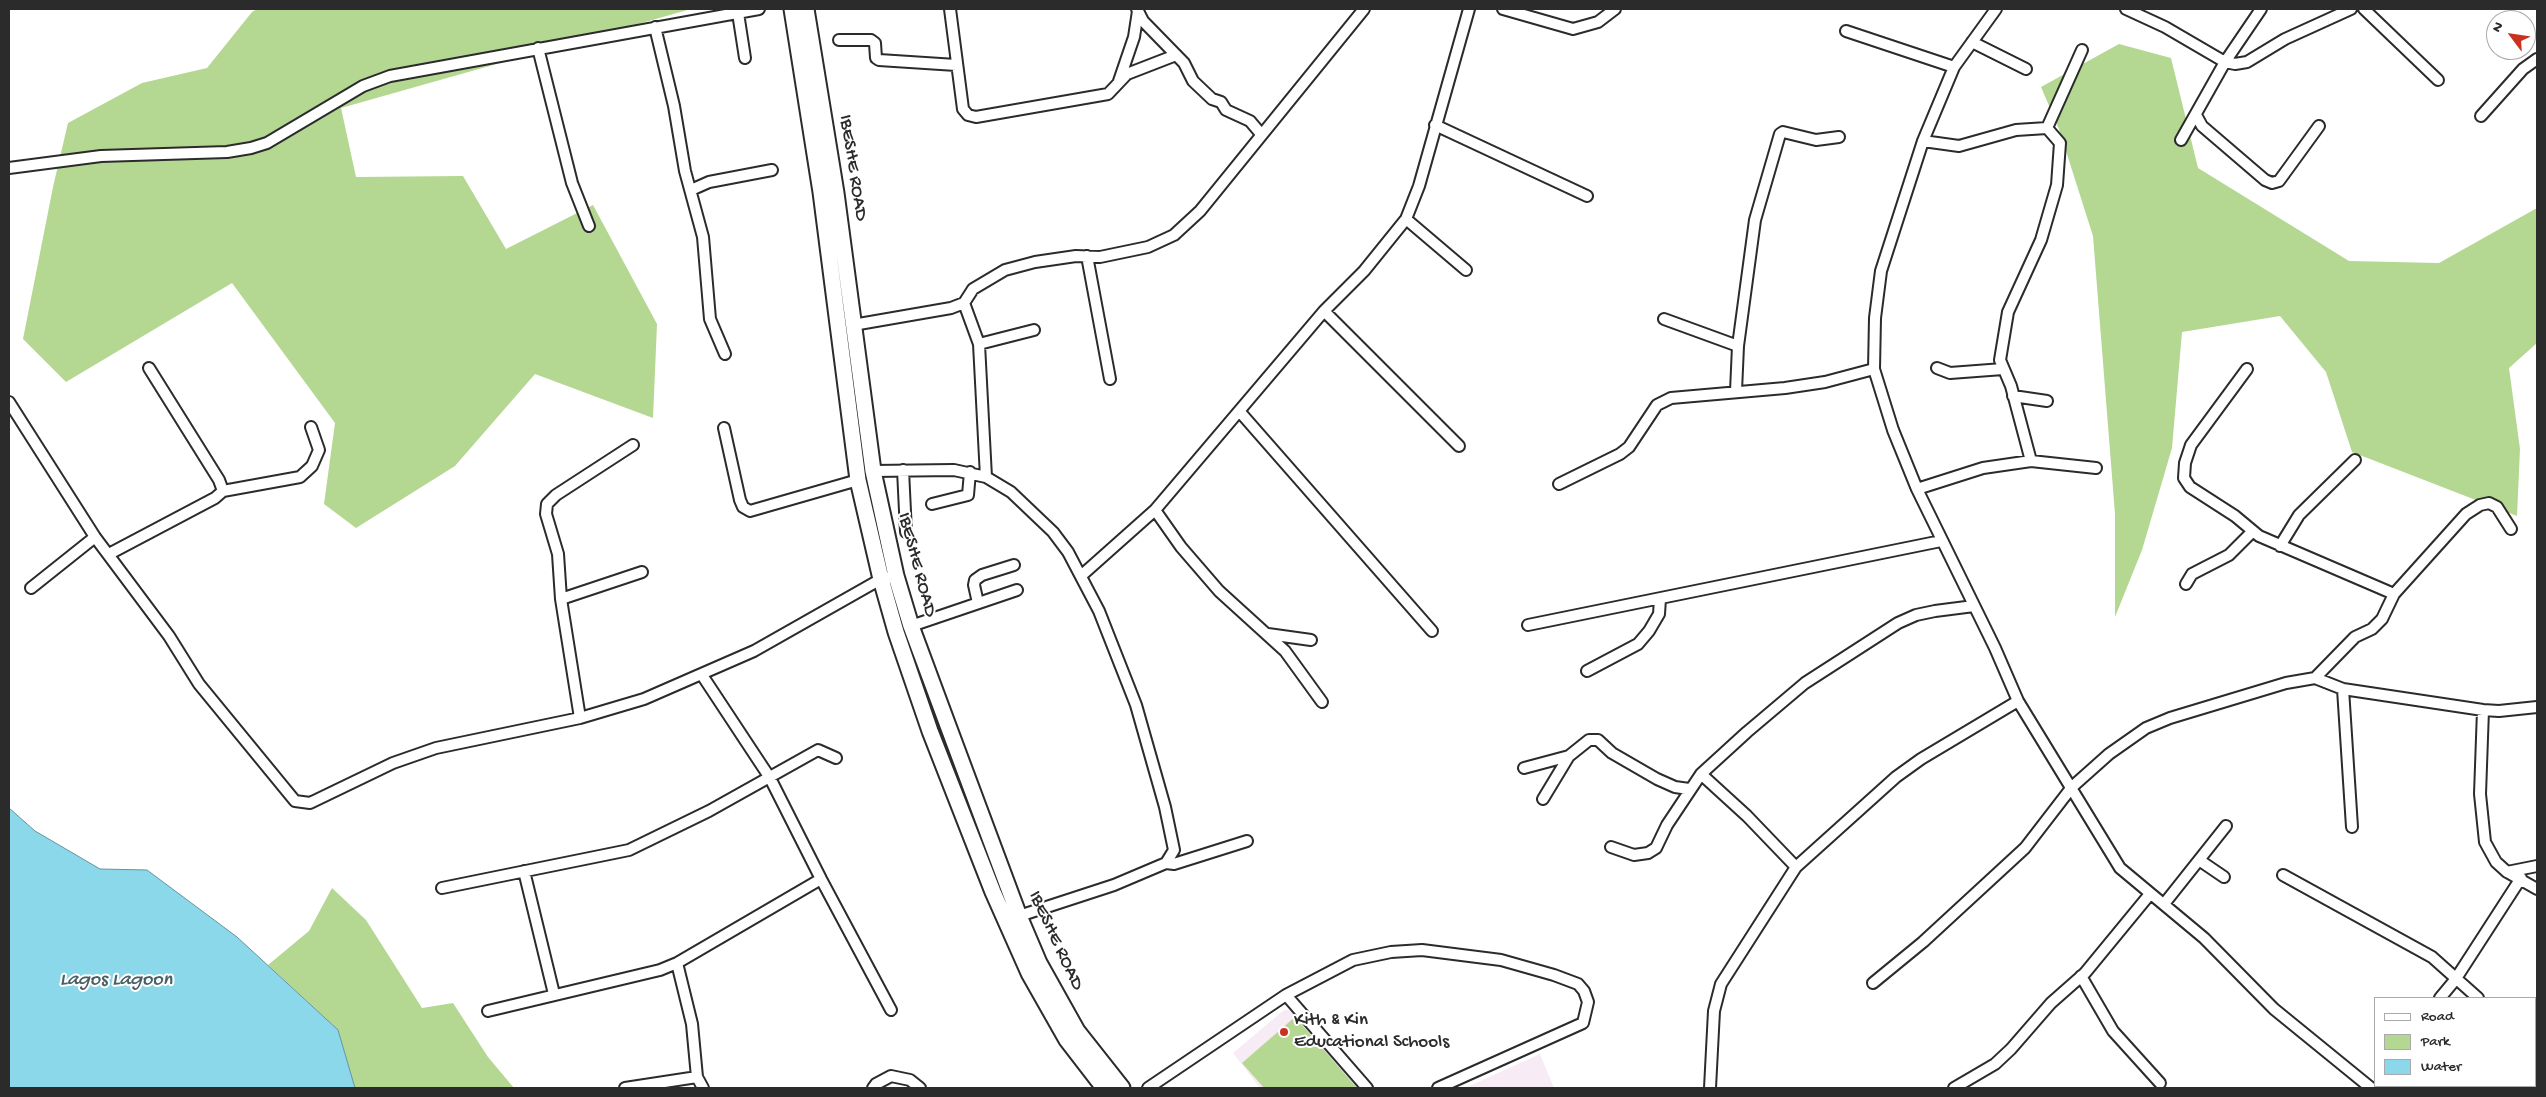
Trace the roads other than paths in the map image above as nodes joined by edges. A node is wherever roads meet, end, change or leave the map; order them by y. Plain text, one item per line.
1 (759, 9) edge
2 (792, 9) edge
3 (806, 9) edge
4 (950, 9) edge
5 (1364, 9) edge
6 (1469, 9) edge
7 (1503, 9) edge
8 (1615, 9) edge
9 (1996, 9) edge
10 (2126, 9) edge
11 (2260, 9) edge
12 (2351, 9) edge
13 (2364, 9) edge
14 (1138, 10) edge
15 (738, 13) junction
16 (655, 27) junction
17 (1846, 31) dead end
18 (839, 40) dead end
19 (1972, 42) junction
20 (538, 48) junction
21 (2082, 50) dead end
22 (1176, 55) junction
23 (745, 58) dead end
24 (2537, 59) edge
25 (2225, 62) junction
26 (956, 64) junction
27 (1954, 68) junction
28 (2026, 69) dead end
29 (2438, 80) dead end
30 (1118, 84) junction
31 (2196, 115) junction
32 (2481, 116) dead end
33 (1435, 125) junction
34 (2319, 126) dead end
35 (2046, 128) junction
36 (1261, 134) junction
37 (1839, 137) dead end
38 (2181, 140) dead end
39 (1923, 141) junction
40 (9, 168) edge
41 (772, 170) dead end
42 (691, 190) junction
43 (1587, 196) dead end
44 (1406, 219) junction
45 (589, 226) dead end
46 (1087, 256) junction
47 (1466, 270) dead end
48 (964, 303) junction
49 (1324, 311) junction
50 (1664, 319) dead end
51 (853, 325) junction
52 (1034, 330) dead end
53 (979, 344) junction
54 (1738, 346) junction
55 (726, 354) dead end
56 (149, 368) dead end
57 (1937, 368) dead end
58 (1874, 369) junction
59 (2003, 369) junction
60 (2247, 369) dead end
61 (1110, 379) dead end
62 (1736, 391) junction
63 (2013, 396) junction
64 (2047, 401) dead end
65 (9, 402) edge
66 (1240, 412) junction
67 (310, 427) dead end
68 (724, 428) dead end
69 (634, 445) dead end
70 (1459, 446) dead end
71 (2355, 460) dead end
72 (2031, 462) junction
73 (2096, 468) dead end
74 (903, 470) junction
75 (873, 471) junction
76 (970, 472) junction
77 (986, 477) junction
78 (858, 480) junction
79 (1559, 484) dead end
80 (1917, 489) junction
81 (223, 491) junction
82 (932, 504) dead end
83 (1155, 510) junction
84 (2511, 529) dead end
85 (2253, 531) junction
86 (906, 532) dead end
87 (95, 537) junction
88 (1941, 541) junction
89 (2280, 546) junction
90 (110, 554) junction
91 (1014, 564) dead end
92 (642, 572) dead end
93 (1082, 575) junction
94 (896, 576) junction
95 (881, 580) junction
96 (2186, 584) dead end
97 (31, 588) dead end
98 (1017, 590) dead end
99 (2394, 594) junction
100 (561, 599) junction
101 (1660, 599) junction
102 (978, 603) junction
103 (1974, 606) junction
104 (1528, 625) dead end
105 (911, 626) junction
106 (1432, 631) dead end
107 (1267, 634) junction
108 (1311, 640) dead end
109 (1587, 671) dead end
110 (702, 675) junction
111 (2315, 678) junction
112 (2344, 689) junction
113 (2018, 701) junction
114 (1322, 702) dead end
115 (2537, 707) edge
116 (2483, 710) junction
117 (580, 718) junction
118 (1569, 756) junction
119 (836, 758) dead end
120 (1524, 768) dead end
121 (1701, 774) junction
122 (770, 778) junction
123 (2072, 787) junction
124 (1690, 789) junction
125 (1543, 800) dead end
126 (2226, 826) dead end
127 (2352, 827) dead end
128 (1247, 842) dead end
129 (1611, 847) dead end
130 (2199, 860) junction
131 (1166, 863) junction
132 (2537, 866) edge
133 (1796, 867) junction
134 (524, 871) junction
135 (2507, 872) junction
136 (2283, 875) dead end
137 (2224, 877) dead end
138 (2521, 878) junction
139 (821, 879) junction
140 (442, 888) dead end
141 (2537, 889) edge
142 (2150, 894) junction
143 (2164, 904) junction
144 (1019, 916) junction
145 (677, 964) junction
146 (2081, 976) junction
147 (2455, 980) junction
148 (1872, 983) dead end
149 (554, 994) junction
150 (1286, 995) junction
151 (2441, 997) edge
152 (2477, 997) edge
153 (891, 1010) dead end
154 (488, 1011) dead end
155 (697, 1077) junction
156 (2364, 1086) edge
157 (2161, 1087) edge
158 (625, 1088) edge
159 (703, 1088) edge
160 (873, 1088) edge
161 (920, 1088) edge
162 (1104, 1088) edge
163 (1122, 1088) edge
164 (1148, 1088) edge
165 (1367, 1088) edge
166 (1438, 1088) edge
167 (1710, 1088) edge
168 (1954, 1088) edge

1 - 15 street
2 - 78 main road, IBESHE ROAD
3 - 51 main road, IBESHE ROAD
4 - 26 street
5 - 36 street
6 - 33 street
7 - 8 street
9 - 19 street
10 - 25 street
11 - 25 street
12 - 25 street
13 - 29 street
14 - 22 street
14 - 30 street
15 - 16 street
15 - 23 street
16 - 20 street
16 - 42 street
17 - 27 street
18 - 26 street
19 - 27 street
19 - 28 street
20 - 40 street
20 - 45 street
21 - 35 street
22 - 30 street
22 - 36 street
24 - 32 street
25 - 31 street
26 - 30 street
27 - 39 street
31 - 34 street
31 - 38 street
33 - 43 street
33 - 44 street
35 - 39 street
35 - 59 street
36 - 46 street
37 - 54 street
39 - 58 street
41 - 42 street
42 - 55 street
44 - 47 street
44 - 49 street
46 - 48 street
46 - 61 street
48 - 51 street
48 - 53 street
49 - 66 street
49 - 70 street
50 - 54 street
51 - 75 main road, IBESHE ROAD
52 - 53 street
53 - 77 street
54 - 62 street
56 - 81 street
57 - 59 street
58 - 62 street
58 - 80 street
59 - 63 street
60 - 85 street
62 - 79 street
63 - 64 street
63 - 72 street
65 - 87 street
66 - 83 street
66 - 106 street
67 - 81 street
68 - 78 street
69 - 100 street
71 - 89 street
72 - 73 street
72 - 80 street
74 - 75 street
74 - 76 street
74 - 86 street
75 - 94 main road, IBESHE ROAD
76 - 77 street
76 - 82 street
77 - 93 street
78 - 95 main road, IBESHE ROAD
80 - 88 street
81 - 90 street
83 - 93 street
83 - 107 street
84 - 99 street
85 - 89 street
85 - 96 street
87 - 90 street
87 - 97 street
88 - 101 street
88 - 103 street
89 - 99 street
90 - 117 street
91 - 102 street
92 - 100 street
93 - 131 street
94 - 95 street
94 - 105 main road, IBESHE ROAD
95 - 110 street
95 - 162 main road, IBESHE ROAD
98 - 102 street
99 - 111 street
100 - 117 street
101 - 104 street
101 - 109 street
102 - 105 street
103 - 113 street
103 - 121 street
105 - 144 main road, IBESHE ROAD
107 - 108 street
107 - 114 street
110 - 117 street
110 - 122 street
111 - 112 street
111 - 123 street
112 - 116 street
112 - 127 street
113 - 123 street
113 - 133 street
115 - 116 street
116 - 135 street
118 - 120 street
118 - 124 street
118 - 125 street
119 - 122 street
121 - 124 street
121 - 133 street
122 - 134 street
122 - 139 street
123 - 142 street
123 - 148 street
124 - 129 street
126 - 130 street
128 - 131 street
130 - 137 street
130 - 143 street
131 - 144 street
132 - 135 street
133 - 167 street
134 - 140 street
134 - 149 street
135 - 138 street
136 - 147 street
138 - 141 street
138 - 147 street
139 - 145 street
139 - 153 street
142 - 143 street
142 - 146 street
143 - 156 street
144 - 163 main road, IBESHE ROAD
145 - 149 street
145 - 155 street
146 - 157 street
146 - 168 street
147 - 151 street
147 - 152 street
149 - 154 street
150 - 164 street
150 - 165 street
150 - 166 street
155 - 158 street
155 - 159 street
160 - 161 street

